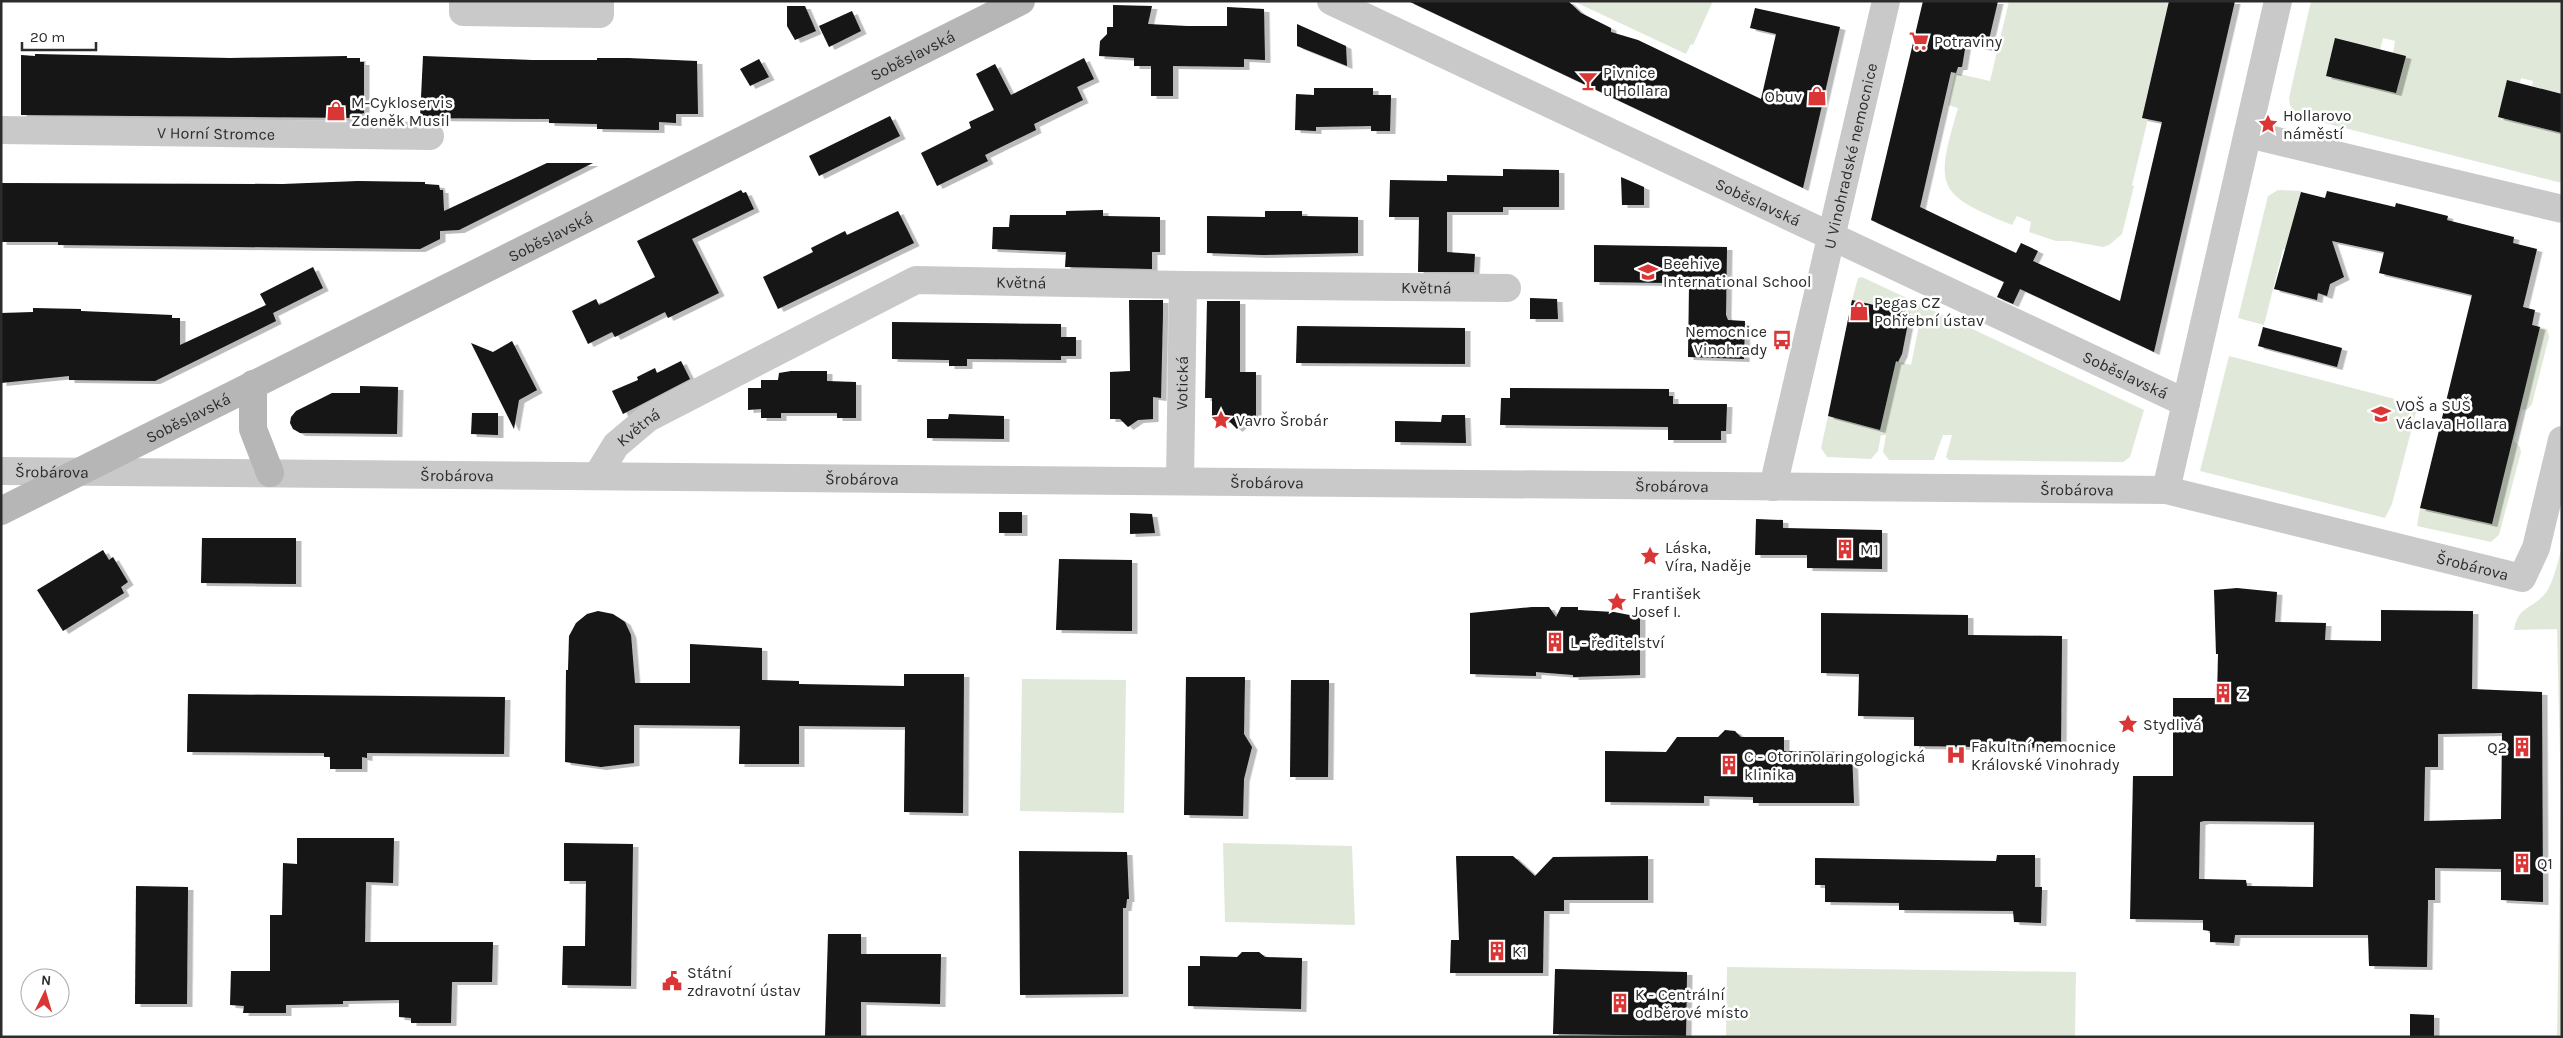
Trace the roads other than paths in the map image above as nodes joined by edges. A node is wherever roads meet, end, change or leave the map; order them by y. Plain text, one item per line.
1 (464, 1) edge
2 (600, 1) edge
3 (1021, 1) edge
4 (1331, 1) edge
5 (1886, 1) edge
6 (2278, 1) edge
7 (1, 130) edge
8 (2248, 134) junction
9 (430, 136) dead end
10 (2562, 209) edge
11 (1831, 236) junction
12 (1183, 286) junction
13 (1507, 288) dead end
14 (252, 384) junction
15 (2186, 403) junction
16 (2562, 440) edge
17 (1, 470) edge
18 (79, 471) junction
19 (270, 473) junction
20 (597, 476) junction
21 (1180, 481) junction
22 (1773, 487) junction
23 (2166, 490) junction
24 (1, 511) edge

1 - 2 street
3 - 14 main road, Soběslavská
4 - 11 street, Soběslavská
5 - 11 street, U Vinohradské nemocnice
6 - 8 street
7 - 9 street, V Horní Stromce
8 - 10 street
8 - 15 street
11 - 15 street, Soběslavská
11 - 22 street, U Vinohradské nemocnice
12 - 13 street, Květná
12 - 20 street, Květná
12 - 21 street, Votická
14 - 18 main road, Soběslavská
14 - 19 main road
15 - 23 street
16 - 23 street, Šrobárova
17 - 18 street, Šrobárova
18 - 19 street, Šrobárova
18 - 24 main road, Soběslavská
19 - 20 street, Šrobárova
20 - 21 street, Šrobárova
21 - 22 street, Šrobárova
22 - 23 street, Šrobárova

